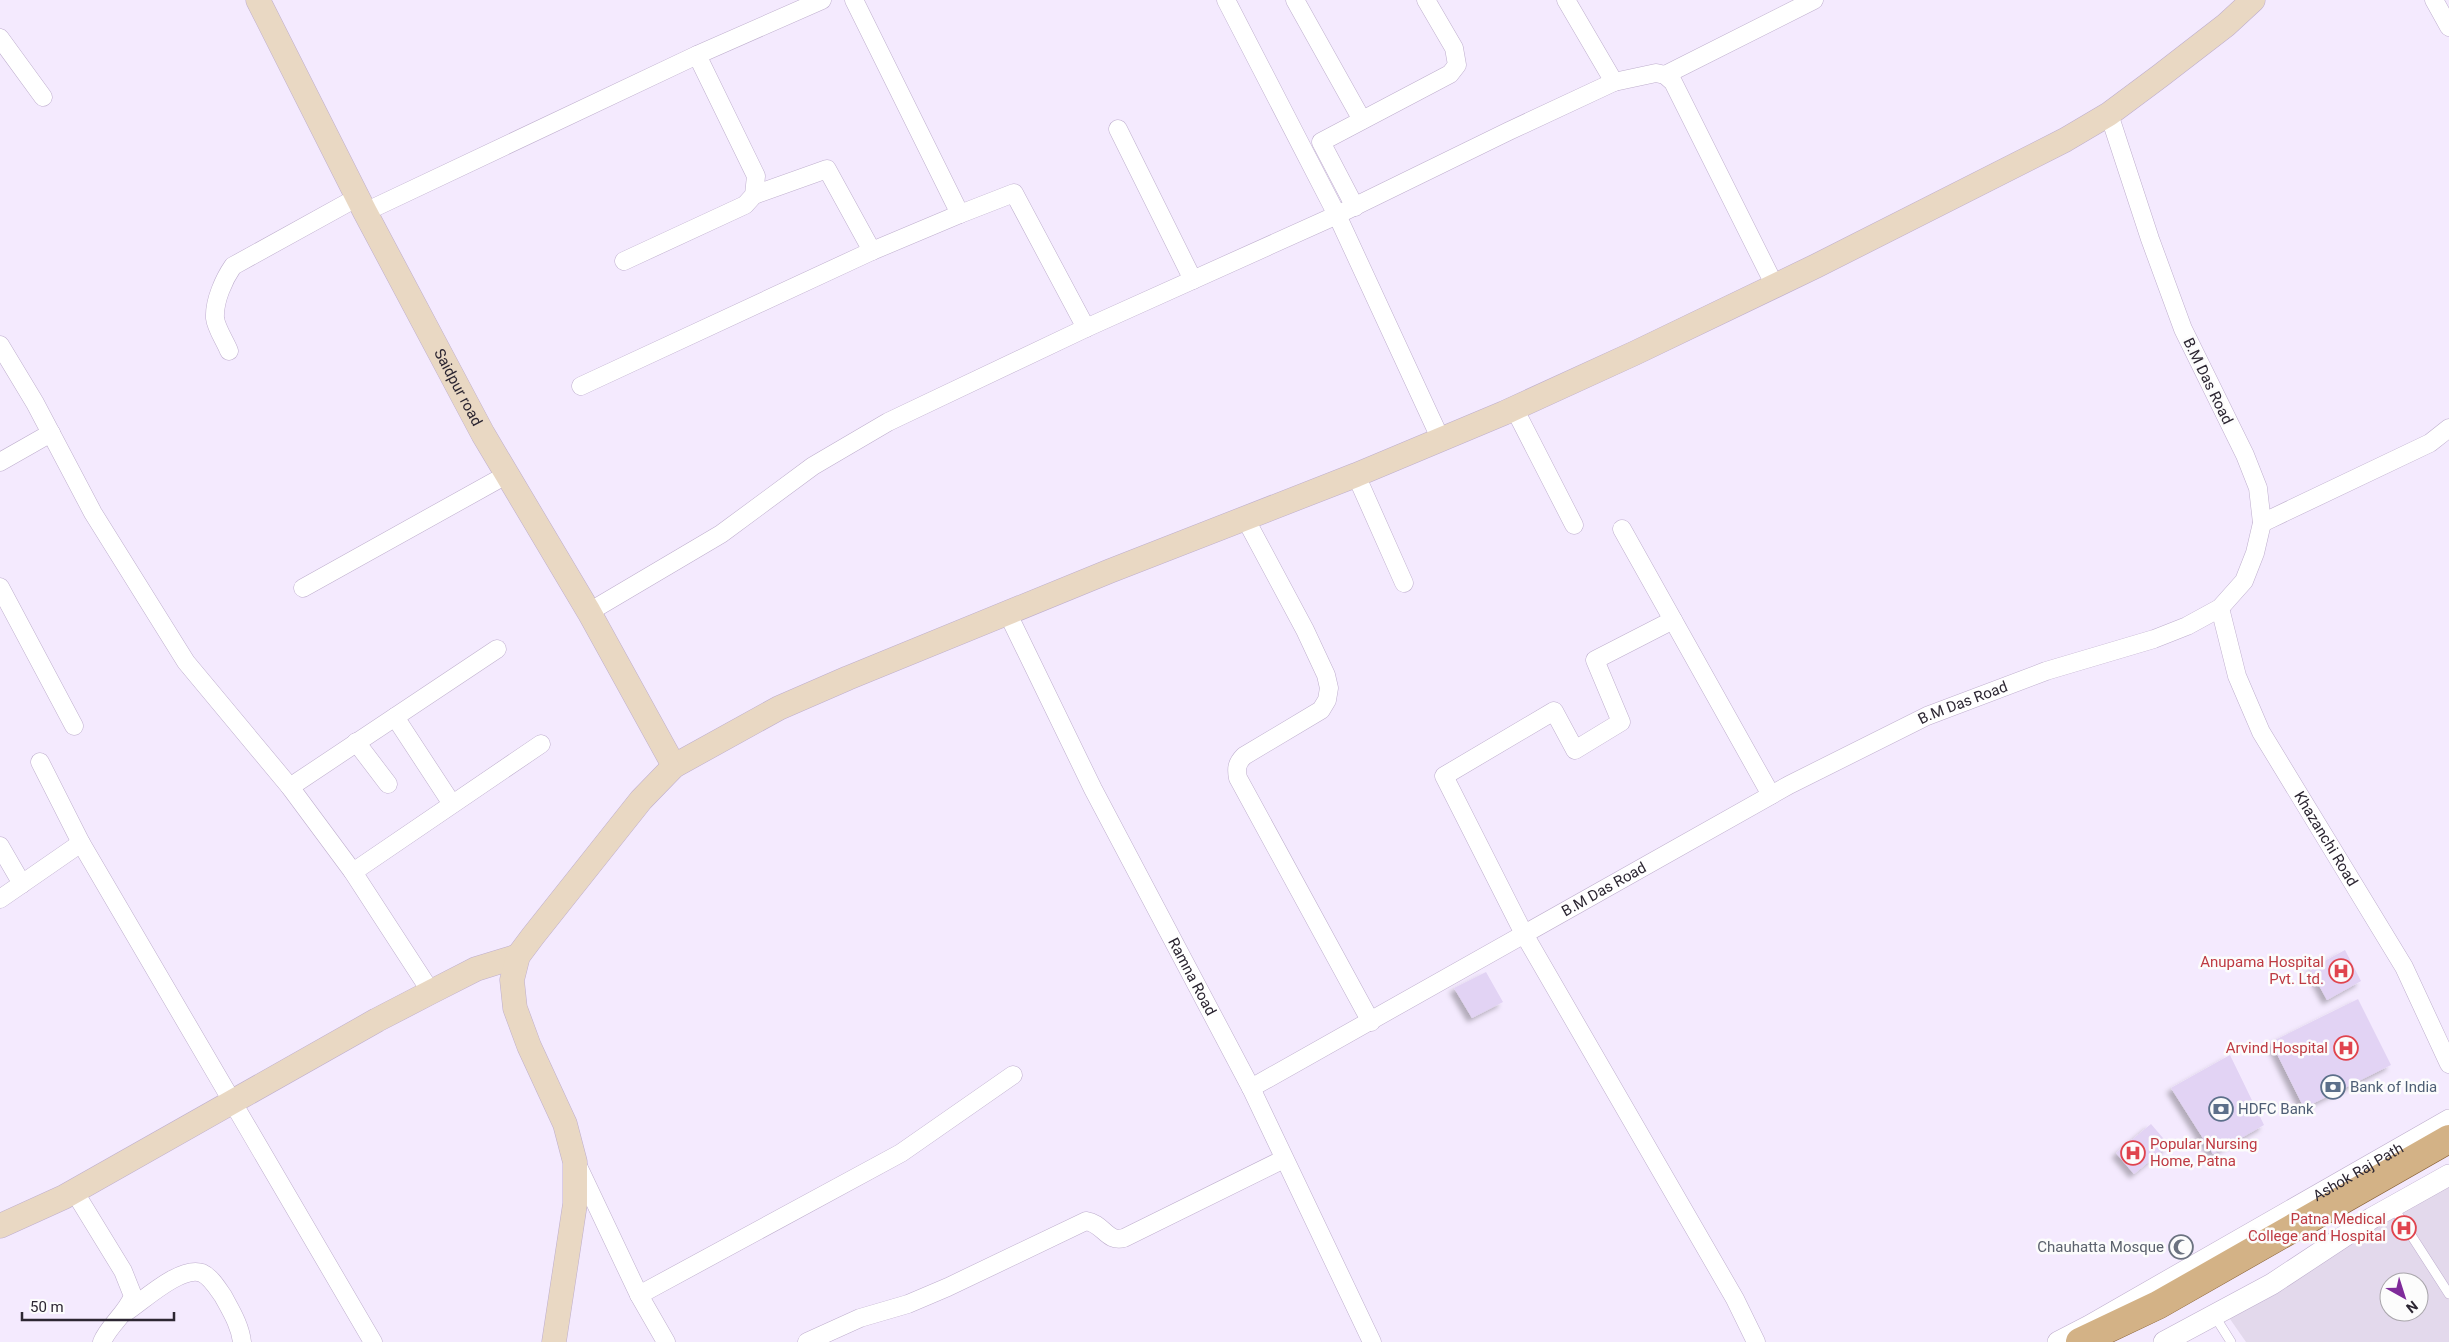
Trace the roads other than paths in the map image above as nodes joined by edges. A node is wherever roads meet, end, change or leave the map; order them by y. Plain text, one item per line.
1 (258, 0) edge
2 (822, 0) edge
3 (854, 0) edge
4 (1226, 0) edge
5 (1294, 0) edge
6 (1426, 0) edge
7 (1566, 0) edge
8 (1814, 0) edge
9 (2253, 0) edge
10 (2434, 0) edge
11 (2449, 27) edge
12 (0, 38) edge
13 (697, 55) junction
14 (1666, 74) junction
15 (1614, 82) junction
16 (43, 97) dead end
17 (2109, 114) junction
18 (1362, 120) junction
19 (1118, 129) dead end
20 (754, 195) junction
21 (361, 205) junction
22 (1355, 207) junction
23 (960, 214) junction
24 (1337, 215) junction
25 (872, 251) junction
26 (624, 261) dead end
27 (1193, 280) junction
28 (1775, 286) junction
29 (1086, 328) junction
30 (0, 345) edge
31 (229, 351) dead end
32 (581, 386) dead end
33 (1514, 408) junction
34 (2449, 428) edge
35 (51, 433) junction
36 (1441, 440) junction
37 (0, 462) edge
38 (506, 475) junction
39 (1356, 476) junction
40 (1245, 518) junction
41 (2262, 523) junction
42 (1574, 525) dead end
43 (1622, 529) dead end
44 (1404, 583) dead end
45 (0, 587) edge
46 (303, 588) dead end
47 (2220, 608) junction
48 (589, 612) junction
49 (1007, 612) junction
50 (1673, 620) junction
51 (497, 649) dead end
52 (395, 717) junction
53 (74, 726) dead end
54 (356, 742) junction
55 (541, 744) dead end
56 (40, 762) dead end
57 (674, 766) junction
58 (388, 784) dead end
59 (290, 787) junction
60 (1771, 795) junction
61 (452, 804) junction
62 (81, 843) junction
63 (0, 846) edge
64 (353, 872) junction
65 (22, 884) junction
66 (0, 899) edge
67 (1524, 934) junction
68 (518, 956) junction
69 (431, 992) junction
70 (1371, 1022) junction
71 (2449, 1064) edge
72 (1013, 1075) dead end
73 (1251, 1088) junction
74 (232, 1103) junction
75 (2449, 1120) edge
76 (2449, 1138) edge
77 (2449, 1155) edge
78 (1284, 1159) junction
79 (576, 1162) junction
80 (2449, 1175) edge
81 (74, 1191) junction
82 (2393, 1206) junction
83 (0, 1226) edge
84 (2449, 1294) edge
85 (639, 1295) junction
86 (122, 1315) junction
87 (2214, 1315) junction
88 (102, 1342) edge
89 (242, 1342) edge
90 (373, 1342) edge
91 (554, 1342) edge
92 (666, 1342) edge
93 (807, 1342) edge
94 (1372, 1342) edge
95 (1756, 1342) edge
96 (2058, 1342) edge
97 (2080, 1342) edge
98 (2122, 1342) edge
99 (2164, 1342) edge
100 (2231, 1342) edge

1 - 21 main road, Saidpur road
2 - 13 street
3 - 23 street
4 - 24 street
5 - 18 street
6 - 18 street
7 - 15 street
8 - 14 street
9 - 17 main road
10 - 11 street
12 - 16 street
13 - 20 street
13 - 21 street
14 - 15 street
14 - 28 street
15 - 22 street
17 - 28 main road
17 - 41 street, B.M Das Road
18 - 22 street
19 - 27 street
20 - 25 street
20 - 26 street
21 - 31 street
21 - 38 main road, Saidpur road
22 - 24 street
23 - 25 street
23 - 29 street
24 - 27 street
24 - 36 street
25 - 32 street
27 - 29 street
28 - 33 main road
29 - 48 street
30 - 35 street
33 - 36 main road
33 - 42 street
34 - 41 street
35 - 37 street
35 - 59 street
36 - 39 main road
38 - 46 street
38 - 48 main road, Saidpur road
39 - 40 main road
39 - 44 street
40 - 49 main road
40 - 70 street
41 - 47 street, B.M Das Road
43 - 50 street
45 - 53 street
47 - 60 street, B.M Das Road
47 - 71 street, Khazanchi Road
48 - 57 main road, Saidpur road
49 - 57 main road
49 - 73 street, Ramna Road
50 - 60 street
50 - 67 street
51 - 52 street
52 - 54 street
52 - 61 street
54 - 58 street
54 - 59 street
55 - 61 street
56 - 62 street
57 - 68 main road
59 - 64 street
60 - 67 street, B.M Das Road
61 - 64 street
62 - 65 street
62 - 74 street
63 - 65 street
64 - 69 street
65 - 66 street
67 - 70 street, B.M Das Road
67 - 95 street
68 - 69 main road
68 - 79 main road
69 - 74 main road
70 - 73 street, B.M Das Road
72 - 85 street
73 - 78 street, Ramna Road
74 - 81 main road
74 - 90 street
75 - 96 street, Ashok Raj Path
76 - 97 main road, Ashok Raj Path
77 - 98 main road, Ashok Raj Path
78 - 93 street
78 - 94 street, Ramna Road
79 - 85 street
79 - 91 main road
80 - 82 street
81 - 83 main road
81 - 86 street
82 - 84 lane
82 - 87 street
85 - 92 street
86 - 88 street
86 - 89 street
87 - 99 street
87 - 100 lane

